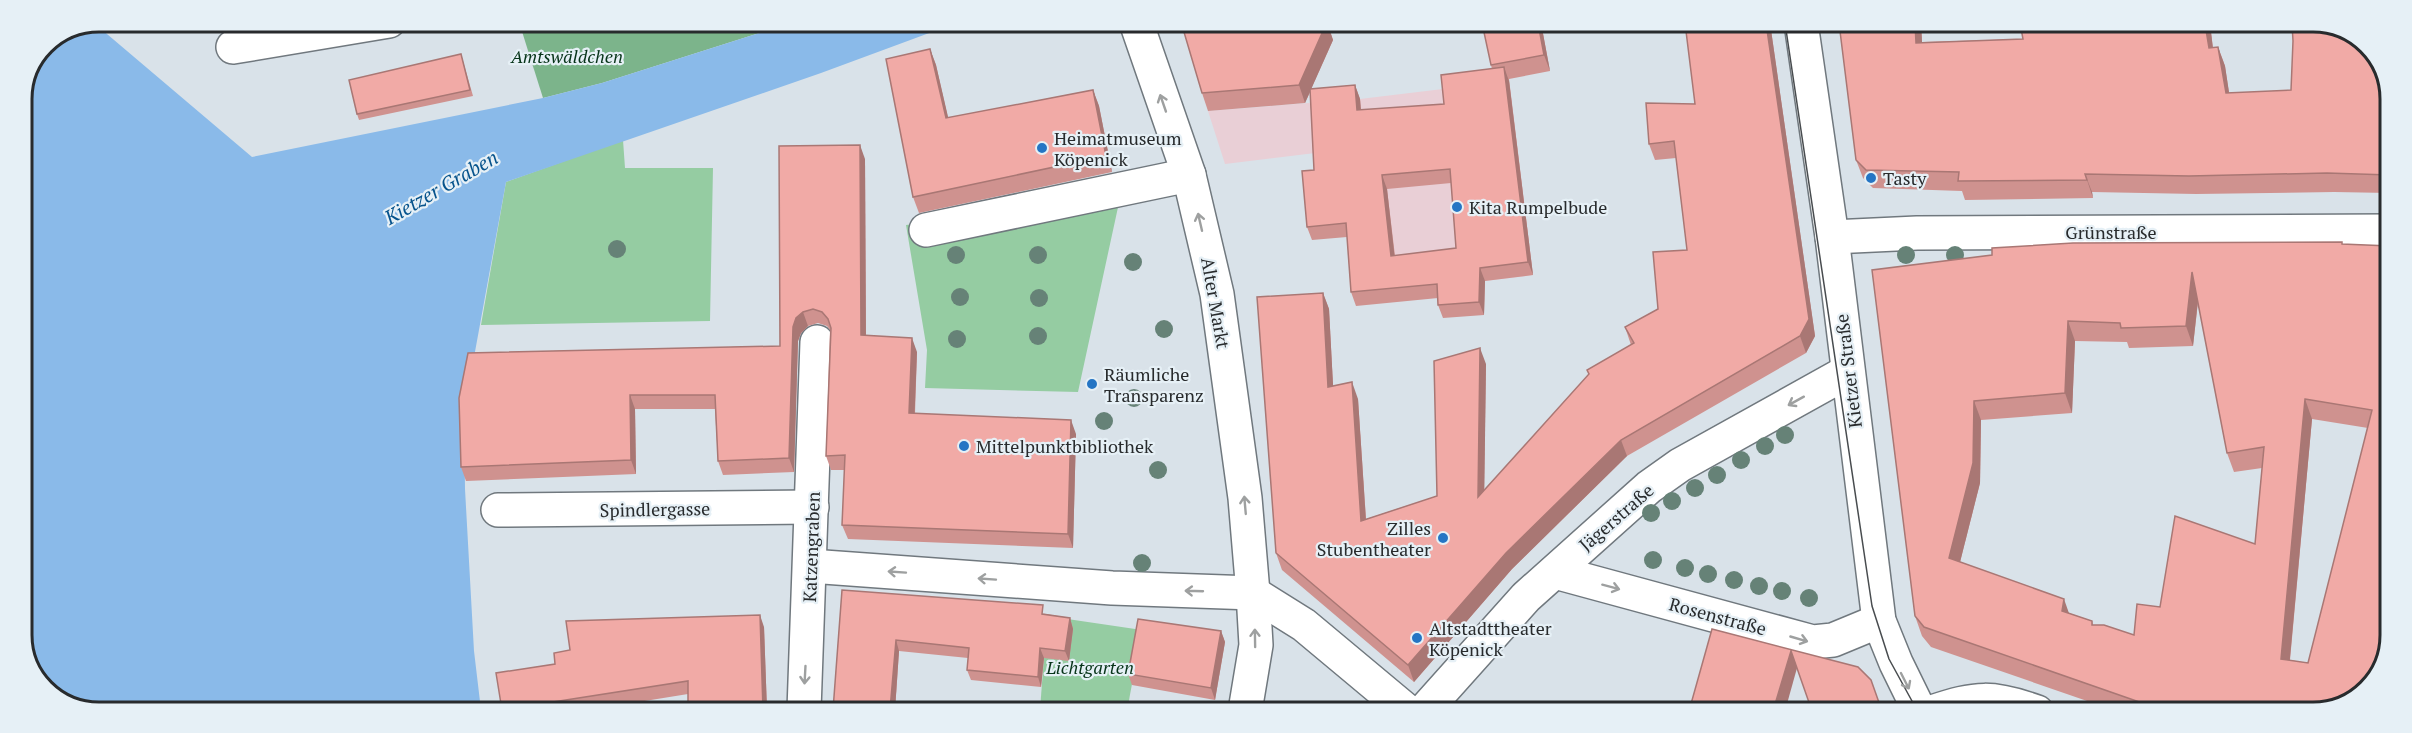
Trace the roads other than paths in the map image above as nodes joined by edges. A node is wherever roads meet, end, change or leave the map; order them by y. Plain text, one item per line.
1 (323, 32) edge
2 (1139, 32) edge
3 (1802, 32) edge
4 (233, 47) dead end
5 (1189, 175) junction
6 (926, 230) dead end
7 (2380, 231) edge
8 (1832, 237) junction
9 (817, 342) dead end
10 (1847, 372) junction
11 (812, 507) junction
12 (498, 510) dead end
13 (810, 566) junction
14 (1555, 572) junction
15 (1253, 593) junction
16 (1879, 621) junction
17 (804, 702) edge
18 (1246, 702) edge
19 (1396, 702) edge
20 (1432, 702) edge
21 (1916, 702) edge
22 (1961, 702) edge
23 (2011, 702) edge

1 - 4 street
5 -> 2 street, Alter Markt
3 - 8 street, Kietzer Straße
5 - 6 street
15 -> 5 street, Alter Markt
7 - 8 street, Grünstraße
8 - 10 street, Kietzer Straße
9 - 11 street, Katzengraben
10 -> 14 street, Jägerstraße
10 - 16 street, Kietzer Straße
11 - 12 street, Spindlergasse
11 - 13 street, Katzengraben
15 -> 13 street
13 -> 17 street, Katzengraben
14 -> 16 street, Rosenstraße
14 - 20 street, Jägerstraße
18 -> 15 street, Alter Markt
15 - 19 street
16 -> 21 street, Kietzer Straße
22 - 23 street

